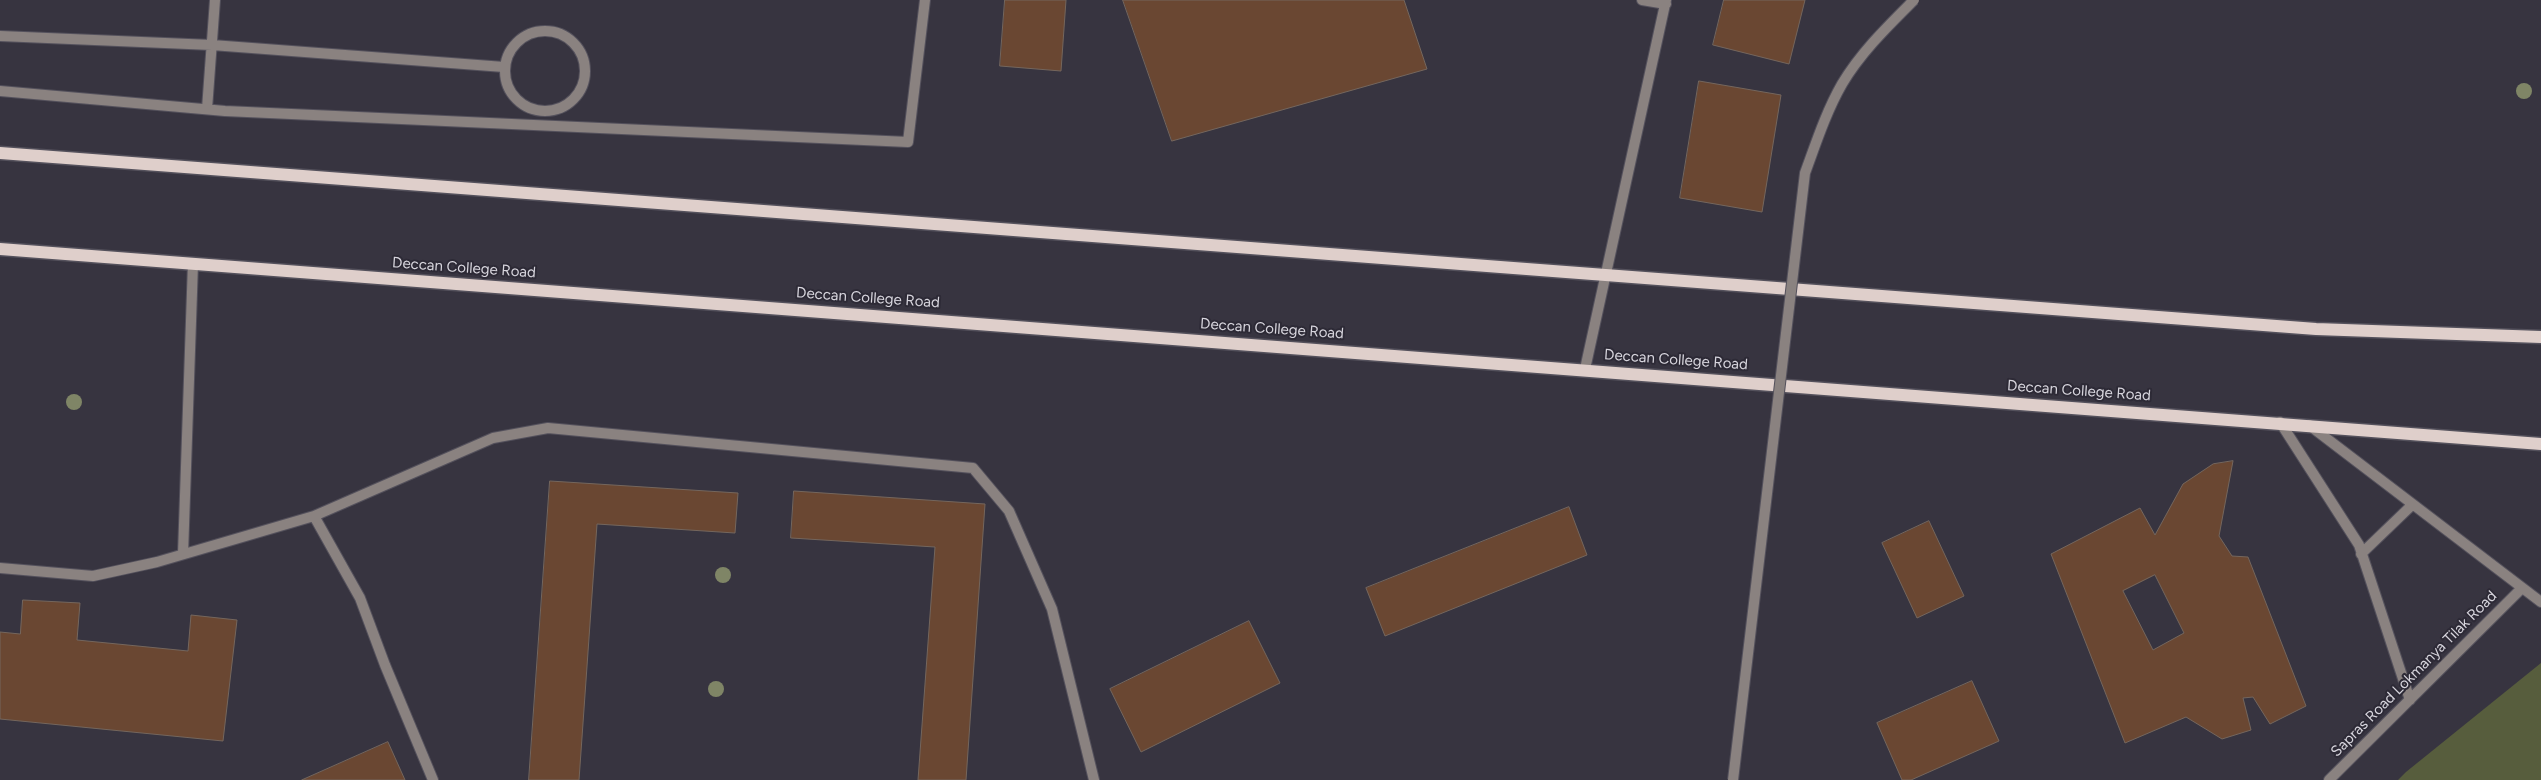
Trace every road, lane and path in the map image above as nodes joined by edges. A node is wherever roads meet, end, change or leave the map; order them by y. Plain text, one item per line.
1 (215, 0) edge
2 (925, 0) edge
3 (1642, 0) edge
4 (1914, 0) edge
5 (1666, 2) edge
6 (0, 36) edge
7 (212, 45) junction
8 (504, 67) junction
9 (0, 91) edge
10 (207, 109) junction
11 (0, 153) edge
12 (0, 249) edge
13 (193, 263) junction
14 (1606, 275) junction
15 (2541, 337) edge
16 (1585, 369) junction
17 (2280, 422) junction
18 (2308, 424) junction
19 (2541, 444) edge
20 (2412, 504) junction
21 (314, 516) junction
22 (183, 554) junction
23 (2361, 554) junction
24 (0, 568) edge
25 (2521, 589) junction
26 (2541, 602) edge
27 (2410, 700) junction
28 (433, 780) edge
29 (1094, 780) edge
30 (1733, 780) edge
31 (2329, 780) edge

1 - 7 street
2 - 10 street
3 - 5 street
4 - 30 street, bridge
5 - 14 street
6 - 7 street
7 - 8 street
7 - 10 street
8 - 8 street
9 - 10 street
11 - 14 main road
12 - 13 main road, Deccan College Road
13 - 16 main road, Deccan College Road
13 - 22 street
14 - 15 main road
14 - 16 street
16 - 17 main road, Deccan College Road
17 - 18 main road, Deccan College Road
17 - 23 street
18 - 19 main road, Deccan College Road
18 - 20 street
20 - 23 street
20 - 25 street
21 - 22 street
21 - 28 street
21 - 29 street
22 - 24 street
23 - 27 street
25 - 26 street
25 - 27 street, Sapras Road Lokmanya Tilak Road
27 - 31 street, Sapras Road Lokmanya Tilak Road

